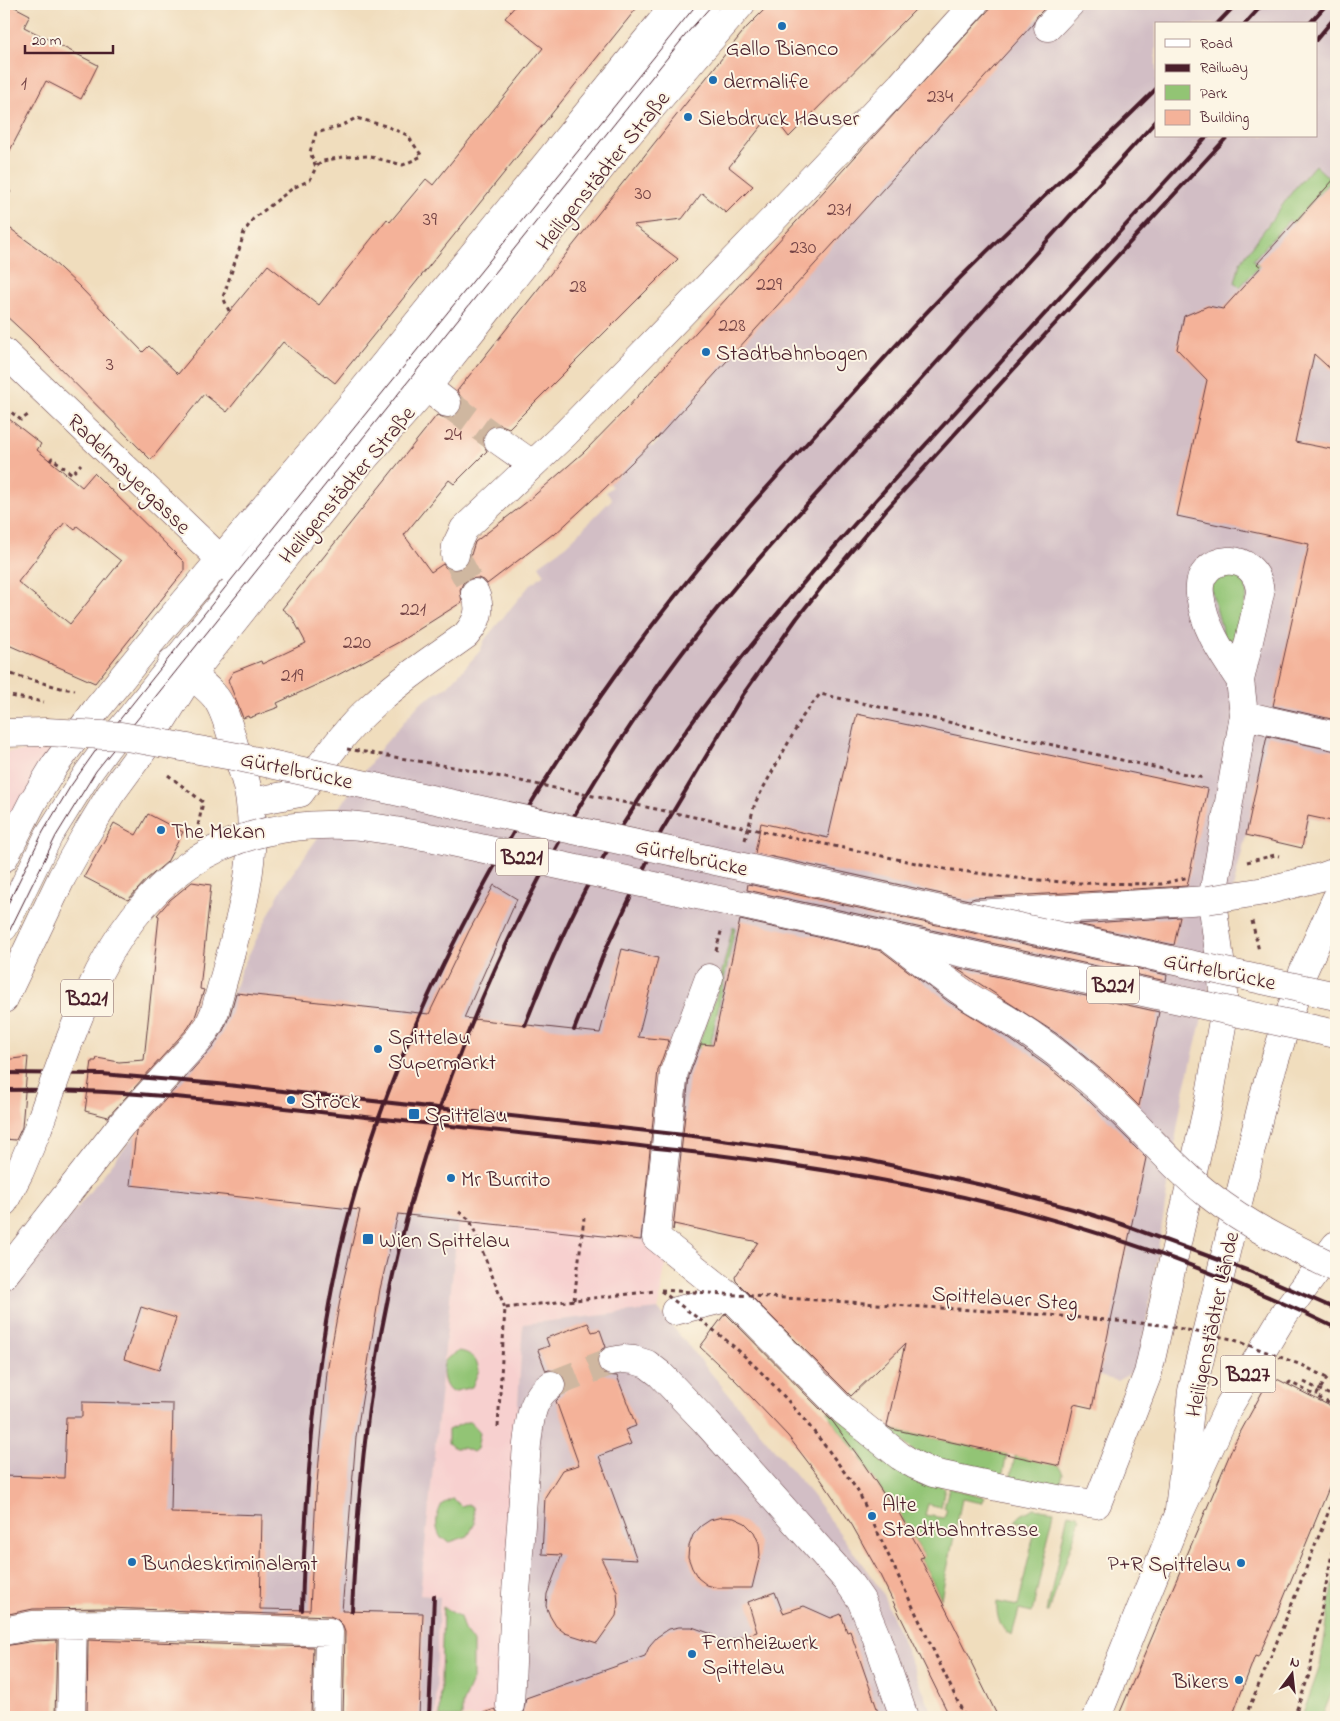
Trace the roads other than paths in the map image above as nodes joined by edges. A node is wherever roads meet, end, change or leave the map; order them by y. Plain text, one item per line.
1 (676, 4) edge
2 (705, 4) edge
3 (741, 4) edge
4 (974, 4) edge
5 (1070, 4) edge
6 (1048, 28) dead end
7 (4, 352) edge
8 (418, 380) junction
9 (498, 440) tunnel mouth
10 (532, 464) junction
11 (455, 556) dead end
12 (221, 560) junction
13 (248, 586) junction
14 (475, 592) tunnel mouth
15 (150, 643) junction
16 (182, 669) junction
17 (1240, 680) dead end
18 (1244, 715) junction
19 (4, 734) edge
20 (1336, 736) edge
21 (250, 802) junction
22 (4, 858) edge
23 (1336, 872) edge
24 (1336, 898) edge
25 (965, 915) junction
26 (4, 927) edge
27 (889, 936) junction
28 (709, 978) road end
29 (1336, 996) edge
30 (4, 999) edge
31 (1336, 1034) edge
32 (4, 1202) edge
33 (1336, 1245) edge
34 (1336, 1268) edge
35 (4, 1275) edge
36 (731, 1297) junction
37 (668, 1301) road end
38 (612, 1361) tunnel mouth
39 (551, 1385) tunnel mouth
40 (1179, 1514) junction
41 (73, 1624) junction
42 (4, 1631) edge
43 (510, 1705) dead end
44 (71, 1717) edge
45 (326, 1717) edge
46 (904, 1717) edge
47 (1097, 1717) edge

1 - 8 main road, Heiligenstädter Straße
2 - 8 main road
3 - 8 main road, Heiligenstädter Straße
4 - 10 main road
5 - 6 main road
7 - 12 main road, Radelmayergasse
8 - 12 main road, Heiligenstädter Straße
8 - 13 main road, Heiligenstädter Straße
9 - 10 main road
10 - 11 main road
12 - 13 main road, Radelmayergasse
12 - 15 main road, Heiligenstädter Straße
13 - 16 main road, Heiligenstädter Straße
14 - 21 main road
15 - 16 main road
15 - 22 main road, Heiligenstädter Straße
16 - 21 main road
16 - 26 main road
16 - 30 main road, Heiligenstädter Straße
17 - 18 main road
18 - 20 main road
18 - 36 main road
19 - 25 main road, Gürtelbrücke / B221, bridge
21 - 35 main road
23 - 25 main road, bridge
24 - 40 main road, Heiligenstädter Lände
25 - 29 main road, Gürtelbrücke / B221, bridge
27 - 31 main road, Gürtelbrücke / B221, bridge
27 - 32 main road, Gürtelbrücke / B221, bridge
27 - 34 main road, bridge
28 - 36 main road
33 - 40 main road, Heiligenstädter Lände / B227
36 - 37 main road
38 - 46 main road
39 - 43 main road
40 - 47 main road, B227
41 - 42 main road
41 - 44 main road
41 - 45 main road

